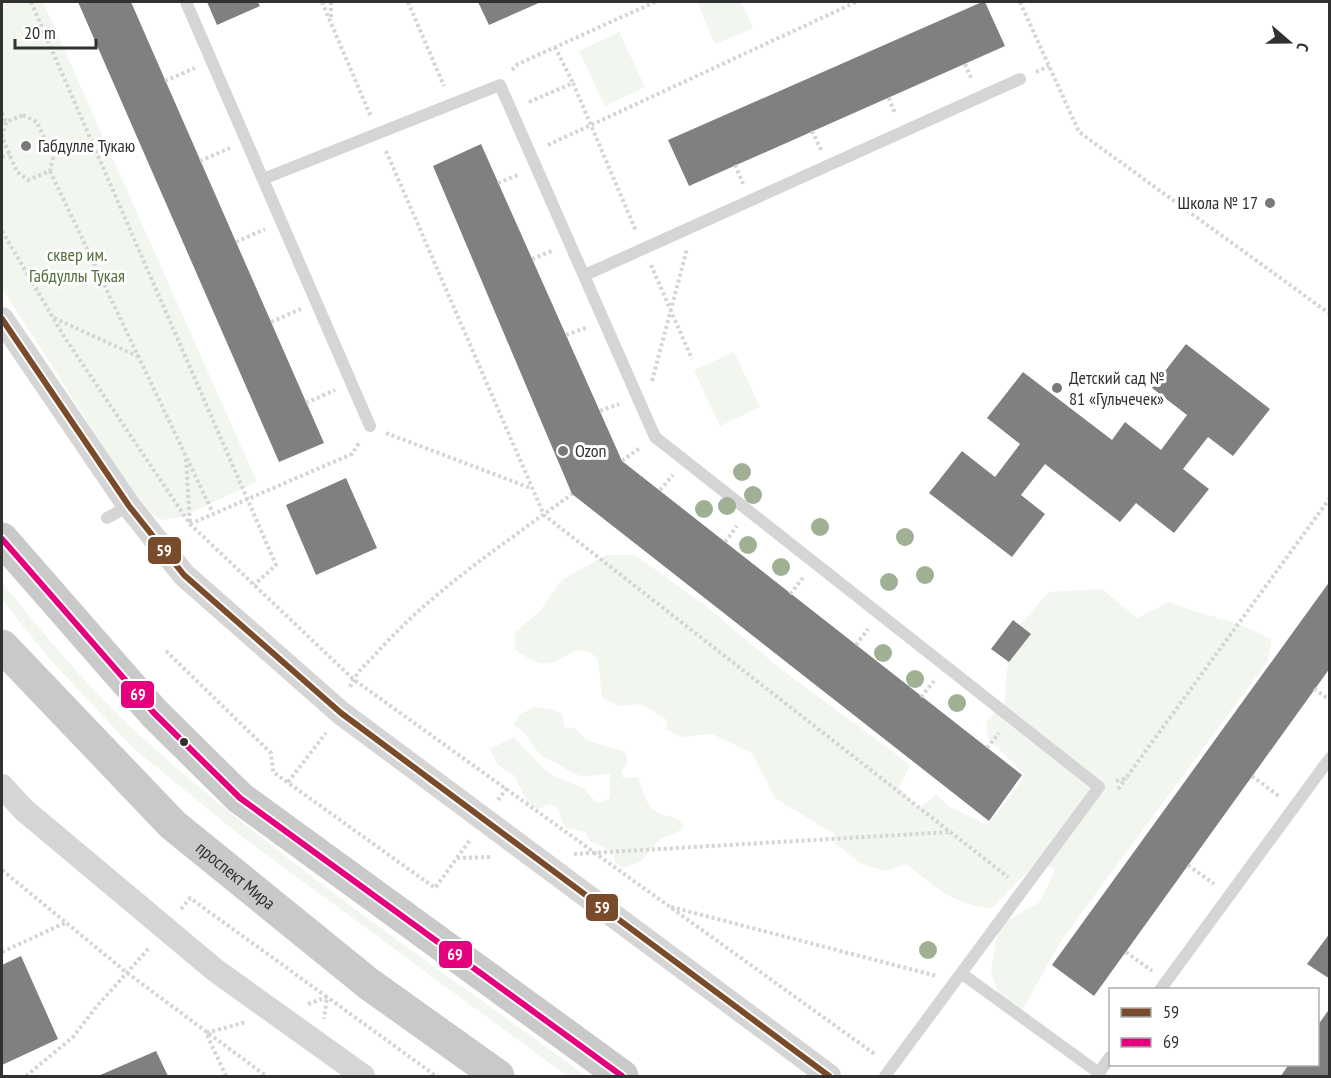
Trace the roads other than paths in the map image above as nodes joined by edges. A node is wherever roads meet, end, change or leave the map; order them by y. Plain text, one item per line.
1 (186, 2) edge
2 (1020, 79) dead end
3 (263, 179) junction
4 (585, 275) junction
5 (4, 331) edge
6 (370, 426) road end
7 (129, 506) junction
8 (107, 518) dead end
9 (2, 538) edge
10 (2, 646) edge
11 (1329, 758) edge
12 (2, 786) edge
13 (961, 973) junction
14 (1163, 985) edge
15 (1109, 1058) edge
16 (363, 1077) edge
17 (498, 1077) edge
18 (622, 1077) edge
19 (829, 1077) edge
20 (885, 1077) edge

1 - 3 lane
2 - 4 lane
3 - 4 lane
3 - 6 lane
4 - 13 lane
5 - 7 street
7 - 8 lane
7 - 19 street
9 - 18 main road
10 - 17 main road, проспект Мира
11 - 14 lane
12 - 16 street
13 - 15 lane
13 - 20 lane

